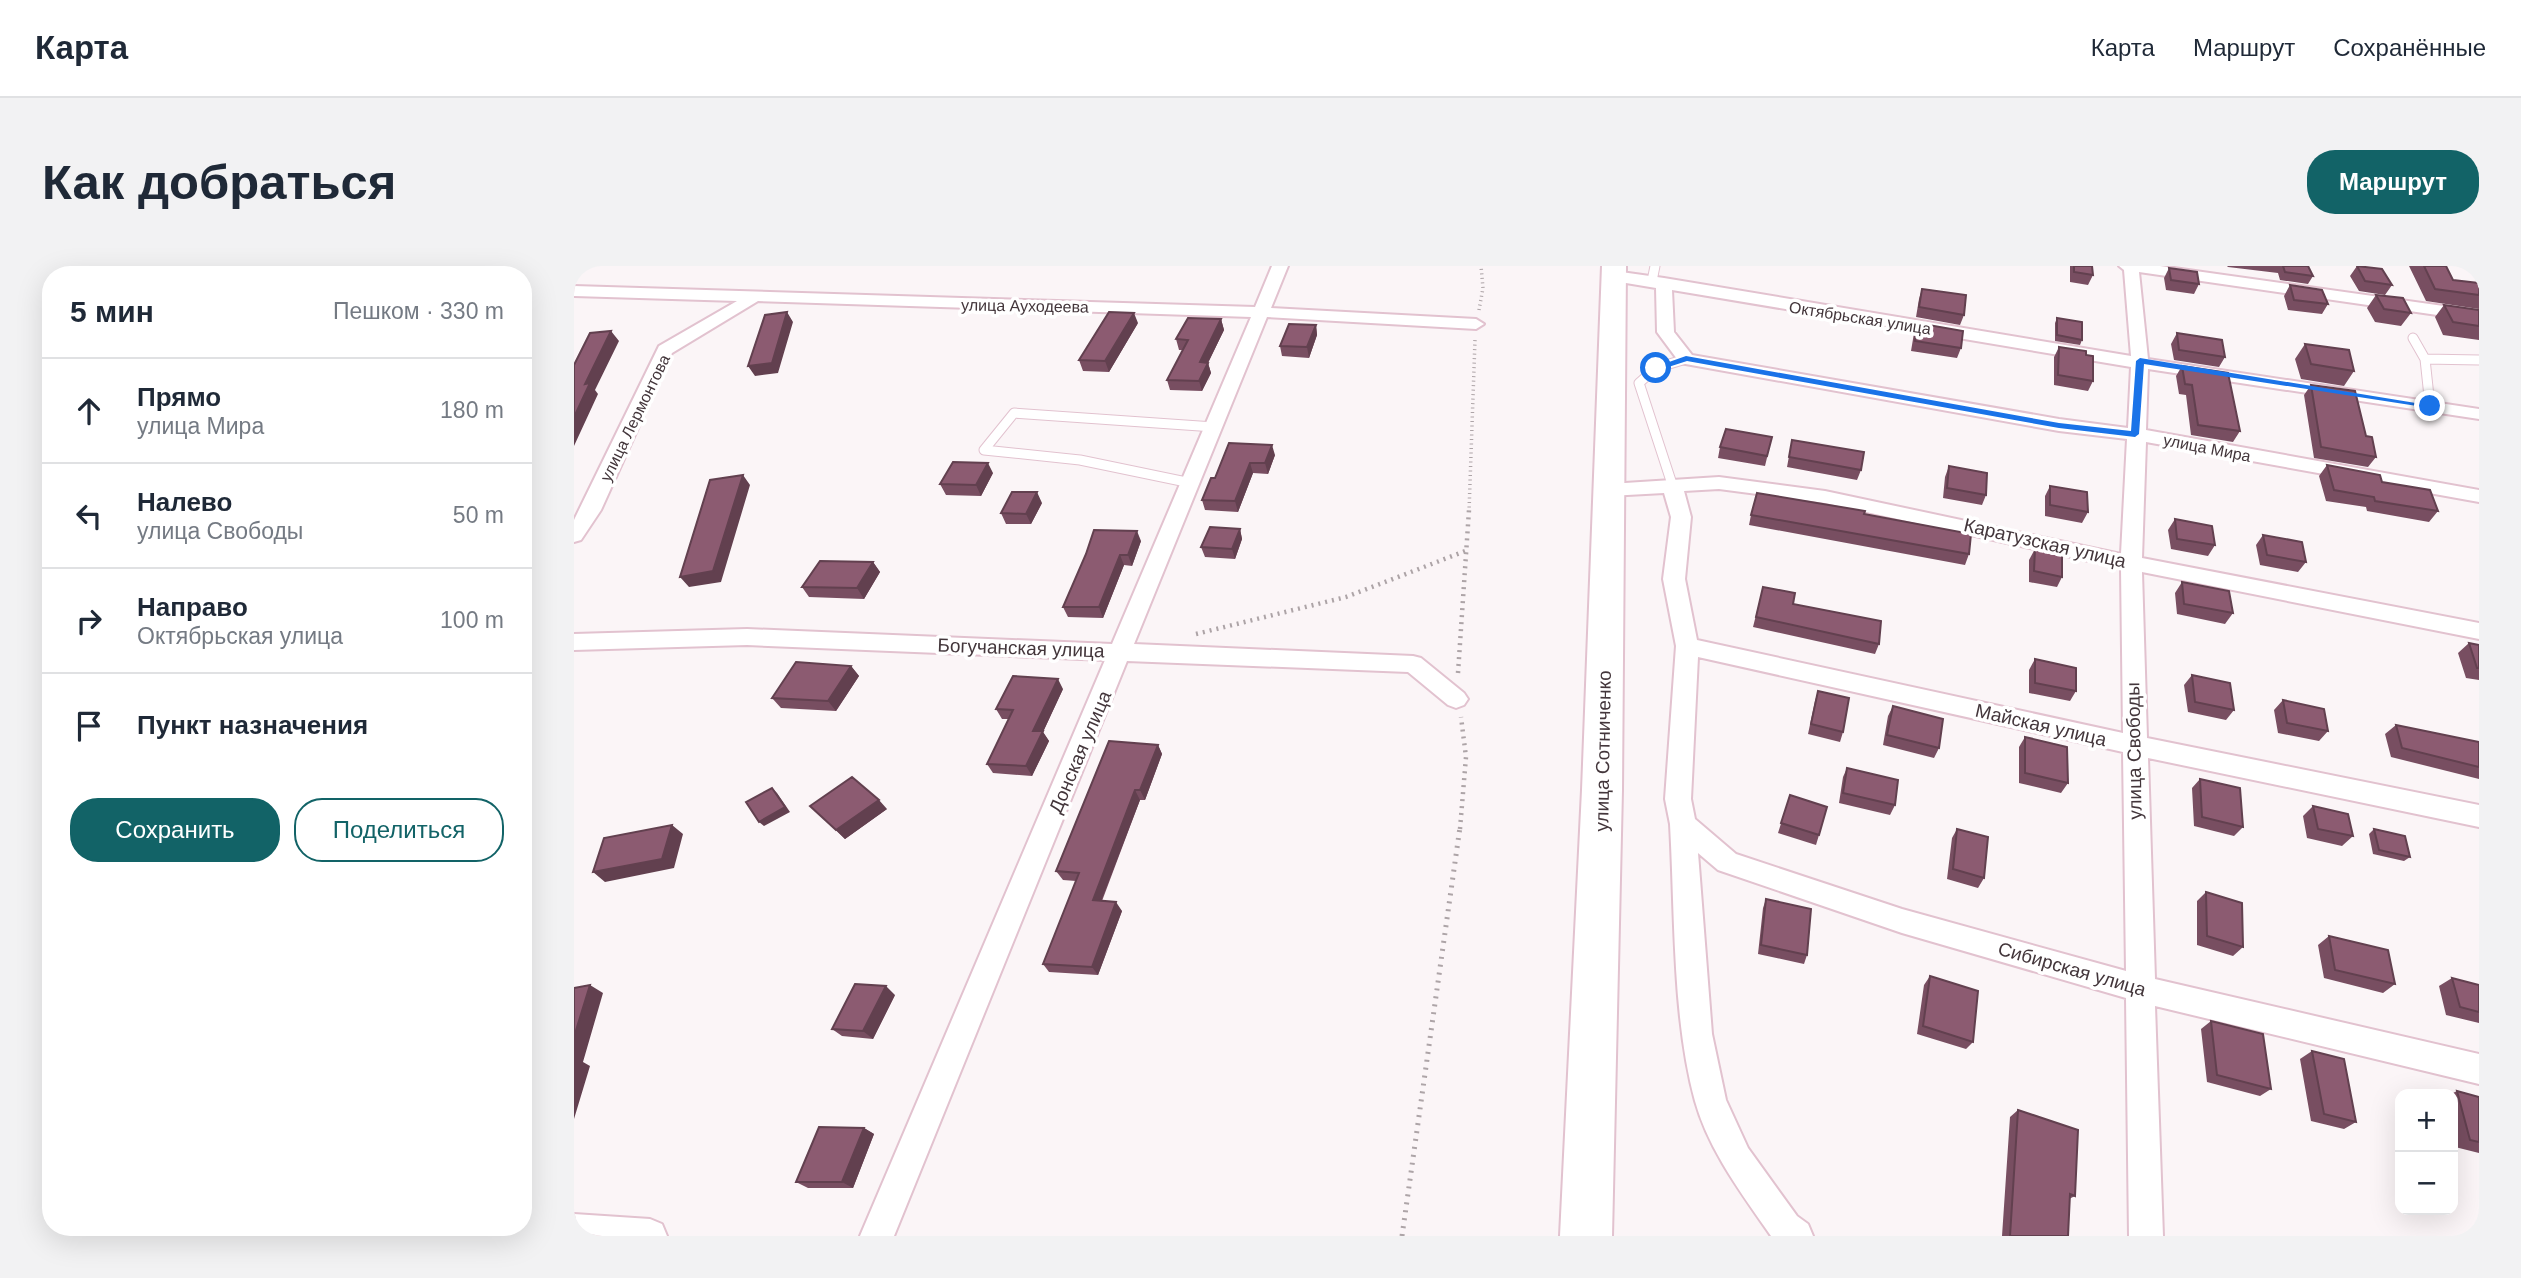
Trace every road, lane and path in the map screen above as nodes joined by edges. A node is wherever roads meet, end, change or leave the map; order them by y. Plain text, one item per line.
1 (1280, 266) edge
2 (1481, 266) edge
3 (2130, 266) edge
4 (1614, 271) edge
5 (1657, 277) edge
6 (574, 291) edge
7 (751, 299) junction
8 (1262, 312) junction
9 (2479, 316) edge
10 (1476, 324) junction
11 (2413, 338) dead end
12 (1686, 359) junction
13 (2425, 359) junction
14 (2479, 360) edge
15 (2140, 361) junction
16 (2430, 406) junction
17 (2479, 414) edge
18 (1214, 427) junction
19 (2135, 434) junction
20 (1191, 483) junction
21 (1672, 484) junction
22 (1609, 490) junction
23 (2479, 496) edge
24 (574, 535) edge
25 (1468, 550) junction
26 (2131, 563) junction
27 (2479, 631) edge
28 (1188, 636) dead end
29 (574, 642) edge
30 (1687, 646) junction
31 (1122, 652) junction
32 (1456, 699) junction
33 (2133, 746) junction
34 (2479, 816) edge
35 (1683, 824) junction
36 (2141, 989) junction
37 (2479, 1069) edge
38 (574, 1231) edge
39 (650, 1236) edge
40 (877, 1236) edge
41 (1402, 1236) edge
42 (1586, 1236) edge
43 (1796, 1236) edge
44 (2146, 1236) edge

1 - 8 street, Донская улица
2 - 10 path
3 - 9 street
3 - 15 street, улица Свободы
4 - 5 street, Октябрьская улица
4 - 22 main road, улица Сотниченко
5 - 12 street
5 - 15 street, Октябрьская улица
6 - 7 street, улица Ауходеева
7 - 8 street, улица Ауходеева
7 - 24 street, улица Лермонтова
8 - 10 street, улица Ауходеева
8 - 18 street, Донская улица
10 - 25 path
11 - 13 lane
12 - 19 street, улица Мира
12 - 21 lane
13 - 14 lane
13 - 16 lane
15 - 16 street, Октябрьская улица
15 - 19 street, улица Свободы
16 - 17 street, Октябрьская улица
18 - 20 street, Донская улица
18 - 20 lane
19 - 23 street, улица Мира
19 - 26 street, улица Свободы
20 - 31 street, Донская улица
21 - 22 street, Каратузская улица
21 - 26 street, Каратузская улица
21 - 30 street
22 - 42 main road, улица Сотниченко
25 - 28 path
25 - 32 path
26 - 27 street, Каратузская улица
26 - 33 street, улица Свободы
29 - 31 street, Богучанская улица
30 - 33 street, Майская улица
30 - 35 street
31 - 32 street, Богучанская улица
31 - 40 street, Донская улица
32 - 41 path
33 - 34 street, Майская улица
33 - 36 street, улица Свободы
35 - 36 street, Сибирская улица
35 - 43 street
36 - 37 street, Сибирская улица
36 - 44 street, улица Свободы
38 - 39 street

